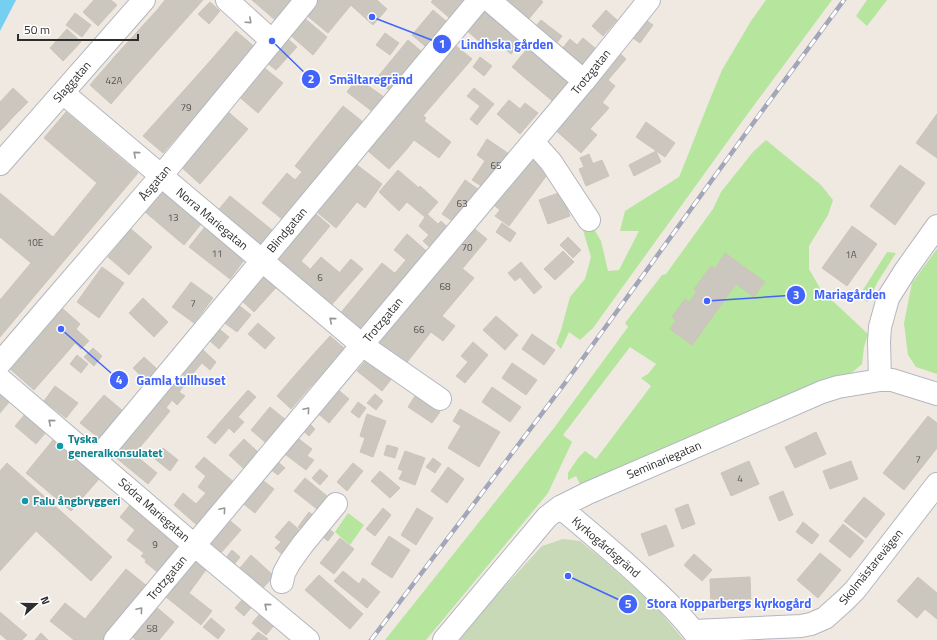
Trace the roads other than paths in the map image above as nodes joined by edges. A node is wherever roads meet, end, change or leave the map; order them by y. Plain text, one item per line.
1 (144, 0) edge
2 (227, 0) edge
3 (306, 0) edge
4 (479, 0) edge
5 (489, 0) edge
6 (649, 0) edge
7 (272, 41) junction
8 (584, 81) junction
9 (63, 93) junction
10 (533, 142) junction
11 (0, 164) edge
12 (161, 176) junction
13 (589, 220) dead end
14 (937, 226) edge
15 (262, 261) junction
16 (362, 345) junction
17 (0, 363) edge
18 (0, 379) edge
19 (880, 380) junction
20 (937, 394) edge
21 (440, 399) dead end
22 (96, 460) junction
23 (937, 484) edge
24 (336, 504) dead end
25 (560, 507) junction
26 (194, 545) junction
27 (282, 582) dead end
28 (697, 635) edge
29 (115, 640) edge
30 (308, 640) edge
31 (444, 640) edge

1 - 9 street, Slaggatan
2 -> 7 street
3 - 7 street, Åsgatan
4 - 15 street, Blindgatan
5 - 8 street
6 - 8 street, Trotzgatan
7 - 12 street, Åsgatan
8 - 10 street, Trotzgatan
9 - 11 street, Slaggatan
12 -> 9 street, Norra Mariegatan
10 - 13 street
10 - 16 street, Trotzgatan
12 - 15 street, Norra Mariegatan
12 - 17 street, Åsgatan
14 - 19 street
16 -> 15 street, Norra Mariegatan
15 - 22 street, Blindgatan
16 - 21 street, Norra Mariegatan
26 -> 16 street, Trotzgatan
22 -> 18 street, Södra Mariegatan
19 - 20 street, Seminariegatan
19 - 25 street, Seminariegatan
22 - 26 street, Södra Mariegatan
23 - 28 street, Skolmästarevägen
24 - 27 street
25 - 28 street, Kyrkogårdsgränd
25 - 31 street, Seminariegatan
29 -> 26 street, Trotzgatan
30 -> 26 street, Södra Mariegatan

